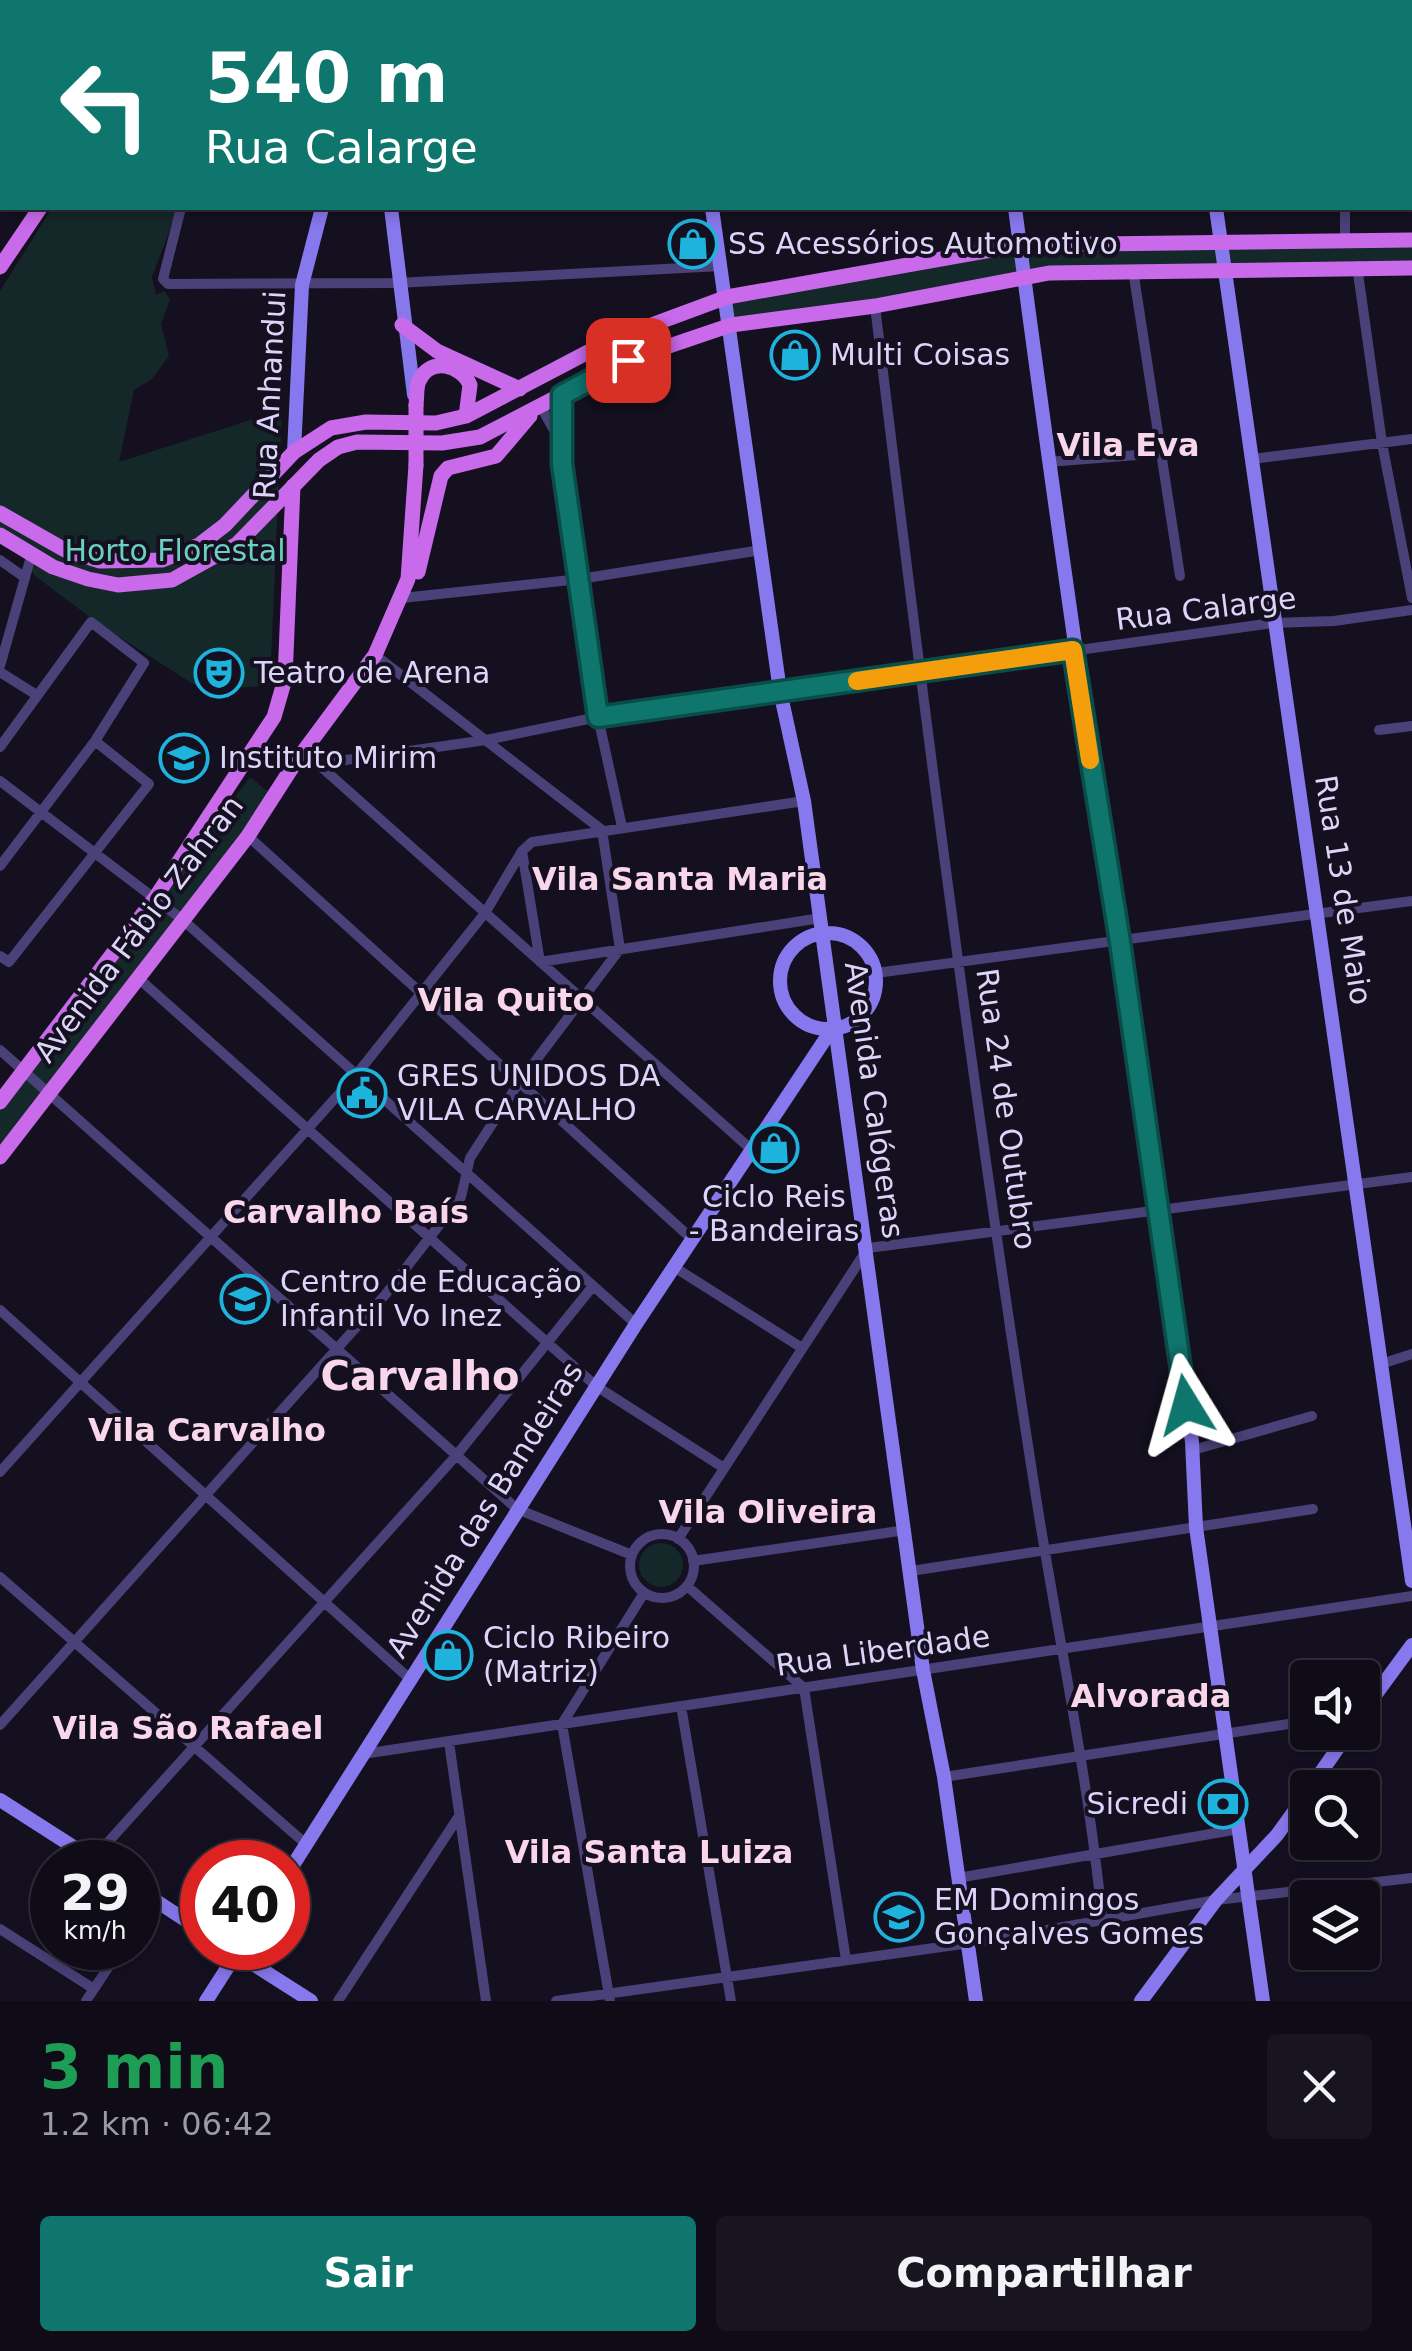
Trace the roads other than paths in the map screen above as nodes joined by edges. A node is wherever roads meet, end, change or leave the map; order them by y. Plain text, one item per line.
1 (39, 210) edge
2 (181, 210) edge
3 (321, 210) edge
4 (391, 210) edge
5 (712, 210) edge
6 (1015, 210) edge
7 (1216, 210) edge
8 (1345, 210) edge
9 (1345, 238) junction
10 (1220, 240) junction
11 (1412, 240) edge
12 (1020, 246) junction
13 (722, 266) junction
14 (1357, 266) junction
15 (0, 267) edge
16 (1224, 268) junction
17 (1412, 268) edge
18 (1133, 269) junction
19 (1022, 275) junction
20 (397, 283) junction
21 (302, 285) junction
22 (727, 297) junction
23 (875, 306) junction
24 (402, 325) junction
25 (731, 325) junction
26 (520, 389) junction
27 (562, 395) junction
28 (416, 405) junction
29 (538, 409) junction
30 (466, 416) junction
31 (1412, 439) edge
32 (1382, 443) junction
33 (294, 452) junction
34 (1162, 453) junction
35 (1252, 460) junction
36 (1048, 462) junction
37 (562, 464) junction
38 (293, 487) junction
39 (0, 513) edge
40 (0, 535) edge
41 (761, 550) junction
42 (32, 553) junction
43 (0, 560) edge
44 (1180, 576) dead end
45 (24, 577) junction
46 (580, 579) junction
47 (1412, 598) edge
48 (402, 602) junction
49 (1412, 610) edge
50 (1273, 622) junction
51 (1073, 650) junction
52 (375, 655) junction
53 (0, 669) edge
54 (919, 674) junction
55 (780, 691) junction
56 (35, 694) junction
57 (598, 717) junction
58 (1412, 726) edge
59 (1378, 730) dead end
60 (486, 740) junction
61 (94, 741) junction
62 (0, 747) edge
63 (249, 759) joint
64 (295, 763) junction
65 (318, 764) junction
66 (0, 781) edge
67 (804, 801) junction
68 (41, 812) junction
69 (622, 827) junction
70 (602, 830) junction
71 (248, 836) junction
72 (522, 851) junction
73 (95, 853) junction
74 (0, 866) edge
75 (155, 898) junction
76 (1412, 901) edge
77 (485, 913) junction
78 (1320, 914) junction
79 (184, 920) junction
80 (822, 925) junction
81 (1120, 942) junction
82 (620, 949) junction
83 (0, 956) edge
84 (959, 961) junction
85 (540, 962) junction
86 (876, 973) junction
87 (137, 976) junction
88 (422, 993) junction
89 (582, 997) junction
90 (832, 1029) junction
91 (0, 1050) edge
92 (24, 1070) junction
93 (356, 1074) junction
94 (518, 1084) junction
95 (49, 1092) junction
96 (0, 1102) edge
97 (308, 1129) junction
98 (752, 1151) junction
99 (0, 1156) edge
100 (465, 1171) junction
101 (1412, 1177) edge
102 (1358, 1184) junction
103 (1159, 1212) junction
104 (998, 1231) junction
105 (210, 1237) junction
106 (430, 1238) junction
107 (692, 1240) junction
108 (868, 1248) junction
109 (674, 1268) junction
110 (594, 1286) junction
111 (0, 1310) edge
112 (636, 1324) junction
113 (546, 1343) junction
114 (802, 1348) junction
115 (336, 1350) junction
116 (1412, 1354) edge
117 (1384, 1363) junction
118 (80, 1382) junction
119 (596, 1386) junction
120 (1312, 1416) dead end
121 (1193, 1450) junction
122 (455, 1457) junction
123 (724, 1468) junction
124 (0, 1472) edge
125 (206, 1495) junction
126 (1313, 1509) dead end
127 (517, 1510) junction
128 (1196, 1526) junction
129 (906, 1530) junction
130 (678, 1539) junction
131 (1044, 1550) junction
132 (632, 1555) junction
133 (693, 1561) junction
134 (912, 1571) junction
135 (0, 1577) edge
136 (1412, 1581) edge
137 (687, 1586) junction
138 (644, 1593) junction
139 (1412, 1596) edge
140 (325, 1602) junction
141 (1211, 1628) junction
142 (74, 1642) junction
143 (1412, 1645) edge
144 (1062, 1650) junction
145 (923, 1670) junction
146 (411, 1680) junction
147 (804, 1688) junction
148 (1380, 1689) edge
149 (680, 1706) junction
150 (1290, 1723) edge
151 (562, 1724) junction
152 (0, 1725) edge
153 (1226, 1730) junction
154 (449, 1742) junction
155 (194, 1747) junction
156 (362, 1754) junction
157 (1082, 1757) junction
158 (944, 1777) junction
159 (0, 1800) edge
160 (459, 1815) junction
161 (1290, 1817) edge
162 (1239, 1829) junction
163 (62, 1840) edge
164 (112, 1840) edge
165 (301, 1840) edge
166 (308, 1840) edge
167 (1094, 1852) junction
168 (1244, 1866) junction
169 (958, 1878) junction
170 (1412, 1878) edge
171 (1249, 1896) junction
172 (1216, 1900) junction
173 (1102, 1917) junction
174 (0, 1928) edge
175 (968, 1943) junction
176 (846, 1960) junction
177 (107, 1970) edge
178 (223, 1970) edge
179 (265, 1970) edge
180 (728, 1977) junction
181 (94, 1989) junction
182 (609, 1997) edge
183 (86, 2001) edge
184 (206, 2001) edge
185 (311, 2001) edge
186 (338, 2001) edge
187 (486, 2001) edge
188 (556, 2001) edge
189 (731, 2001) edge
190 (976, 2001) edge
191 (1141, 2001) edge
192 (1263, 2001) edge

1 - 15 main road
2 - 21 street
3 - 21 street, Rua Anhandui
4 - 20 street
5 - 13 street, Avenida Calógeras
6 - 12 street
7 - 10 street, Rua 13 de Maio
8 - 9 street
9 - 10 main road
9 - 11 main road
10 - 12 main road
10 - 16 street, Rua 13 de Maio
12 - 19 street
12 - 22 main road
13 - 20 street
13 - 22 street, Avenida Calógeras
14 - 16 main road
14 - 17 main road
14 - 32 street
16 - 18 main road
16 - 35 street, Rua 13 de Maio
18 - 19 main road
18 - 34 street
19 - 23 main road
19 - 36 street
20 - 21 street
20 - 24 street
21 - 33 street, Rua Anhandui
22 - 25 street, Avenida Calógeras
22 - 26 main road
23 - 25 main road
23 - 54 street, Rua 24 de Outubro
24 - 26 main road
24 - 28 street
25 - 27 main road
25 - 41 street, Avenida Calógeras
26 - 30 main road
27 - 29 main road
27 - 37 street
28 - 30 main road
28 - 48 main road, Avenida Fábio Zahran, bridge
29 - 37 street
29 - 38 main road
29 - 48 main road
30 - 33 main road
31 - 32 street
32 - 35 street
32 - 47 street
33 - 38 main road, Rua Anhandui
33 - 39 main road
34 - 36 street
34 - 44 street
35 - 50 street, Rua 13 de Maio
36 - 51 street
37 - 46 street
38 - 42 main road
38 - 63 main road, Rua Anhandui
40 - 42 main road
41 - 46 street
41 - 55 street, Avenida Calógeras
42 - 45 street
43 - 45 street
45 - 53 street
46 - 48 street
46 - 57 street
48 - 52 main road, Avenida Fábio Zahran
49 - 50 street, Rua Calarge
50 - 51 street, Rua Calarge
50 - 78 street, Rua 13 de Maio
51 - 54 street, Rua Calarge
51 - 81 street
52 - 60 street
52 - 64 main road, Avenida Fábio Zahran
53 - 56 street
54 - 55 street, Rua Calarge
54 - 84 street, Rua 24 de Outubro
55 - 57 street, Rua Calarge
55 - 67 street, Avenida Calógeras
56 - 61 street
56 - 62 street
57 - 60 street, Rua Calarge
57 - 69 street
58 - 59 street
60 - 65 street, Rua Calarge
60 - 70 street
61 - 68 street
61 - 73 street
63 - 75 main road, Avenida Fábio Zahran
64 - 65 street, Rua Calarge
64 - 71 main road, Avenida Fábio Zahran
65 - 77 street
66 - 68 street
67 - 69 street
67 - 80 street, Avenida Calógeras
68 - 73 street
68 - 74 street
69 - 70 street
70 - 72 street
70 - 82 street
71 - 79 main road, Avenida Fábio Zahran
71 - 88 street
72 - 77 street
72 - 85 street
73 - 75 street
73 - 83 street
75 - 79 street
75 - 92 main road, Avenida Fábio Zahran
76 - 78 street
77 - 85 street
77 - 88 street
78 - 81 street
78 - 102 street, Rua 13 de Maio
79 - 87 main road, Avenida Fábio Zahran
79 - 93 street
80 - 82 street
80 - 86 street
80 - 90 street, Avenida Calógeras
80 - 90 street
81 - 84 street
81 - 103 street
82 - 85 street
82 - 89 street
84 - 86 street
84 - 104 street, Rua 24 de Outubro
85 - 89 street
86 - 90 street
87 - 95 main road, Avenida Fábio Zahran
87 - 97 street
88 - 93 street
88 - 94 street
89 - 94 street
89 - 98 street
90 - 98 street, Avenida das Bandeiras
90 - 108 street, Avenida Calógeras
91 - 92 street
92 - 95 street
92 - 96 main road, Avenida Fábio Zahran
93 - 97 street
93 - 100 street
94 - 100 street
94 - 107 street
95 - 99 main road, Avenida Fábio Zahran
95 - 105 street
97 - 105 street
97 - 106 street
98 - 107 street, Avenida das Bandeiras
100 - 106 street
100 - 110 street
101 - 102 street
102 - 103 street
102 - 117 street, Rua 13 de Maio
103 - 104 street
103 - 121 street
104 - 108 street
104 - 131 street, Rua 24 de Outubro
105 - 115 street
105 - 118 street
106 - 113 street
106 - 115 street
107 - 109 street, Avenida das Bandeiras
108 - 114 street
108 - 129 street, Avenida Calógeras
109 - 112 street, Avenida das Bandeiras
109 - 114 street
110 - 112 street
110 - 113 street
111 - 118 street
112 - 119 street, Avenida das Bandeiras
113 - 119 street
113 - 122 street
114 - 123 street
115 - 122 street
115 - 125 street
116 - 117 street
117 - 136 street, Rua 13 de Maio
118 - 124 street
118 - 125 street
119 - 123 street
119 - 127 street, Avenida das Bandeiras
120 - 121 street
121 - 128 street
122 - 127 street
122 - 140 street
123 - 130 street
125 - 140 street
125 - 142 street
126 - 128 street
127 - 132 street
127 - 146 street, Avenida das Bandeiras
128 - 131 street
128 - 141 street
129 - 133 street
129 - 134 street, Avenida Calógeras
130 - 132 street
130 - 133 street
131 - 134 street
131 - 144 street, Rua 24 de Outubro
132 - 138 street
133 - 137 street
134 - 145 street, Avenida Calógeras
135 - 142 street
137 - 138 street
137 - 147 street
138 - 151 street
139 - 141 street, Rua Liberdade
140 - 146 street
140 - 155 street
141 - 144 street, Rua Liberdade
141 - 153 street
142 - 152 street
142 - 155 street
143 - 148 street
144 - 145 street, Rua Liberdade
144 - 157 street, Rua 24 de Outubro
145 - 147 street, Rua Liberdade
145 - 158 street, Avenida Calógeras
146 - 156 street, Avenida das Bandeiras
147 - 149 street, Rua Liberdade
147 - 176 street
149 - 151 street, Rua Liberdade
149 - 180 street
150 - 153 street
151 - 154 street, Rua Liberdade
151 - 182 street
153 - 157 street
153 - 162 street
154 - 156 street, Rua Liberdade
154 - 160 street
155 - 164 street
155 - 165 street
156 - 166 street, Avenida das Bandeiras
157 - 158 street
157 - 167 street, Rua 24 de Outubro
158 - 169 street, Avenida Calógeras
159 - 163 street
160 - 186 street
160 - 187 street
161 - 168 street
162 - 167 street
162 - 168 street
167 - 169 street
167 - 173 street, Rua 24 de Outubro
168 - 171 street
168 - 172 street
169 - 175 street, Avenida Calógeras
170 - 171 street
171 - 172 street
171 - 192 street
172 - 173 street
172 - 191 street
173 - 175 street
174 - 181 street
175 - 176 street
175 - 190 street, Avenida Calógeras
176 - 180 street
177 - 181 street
178 - 184 street
179 - 185 street
180 - 182 street
180 - 189 street
181 - 183 street
182 - 188 street

